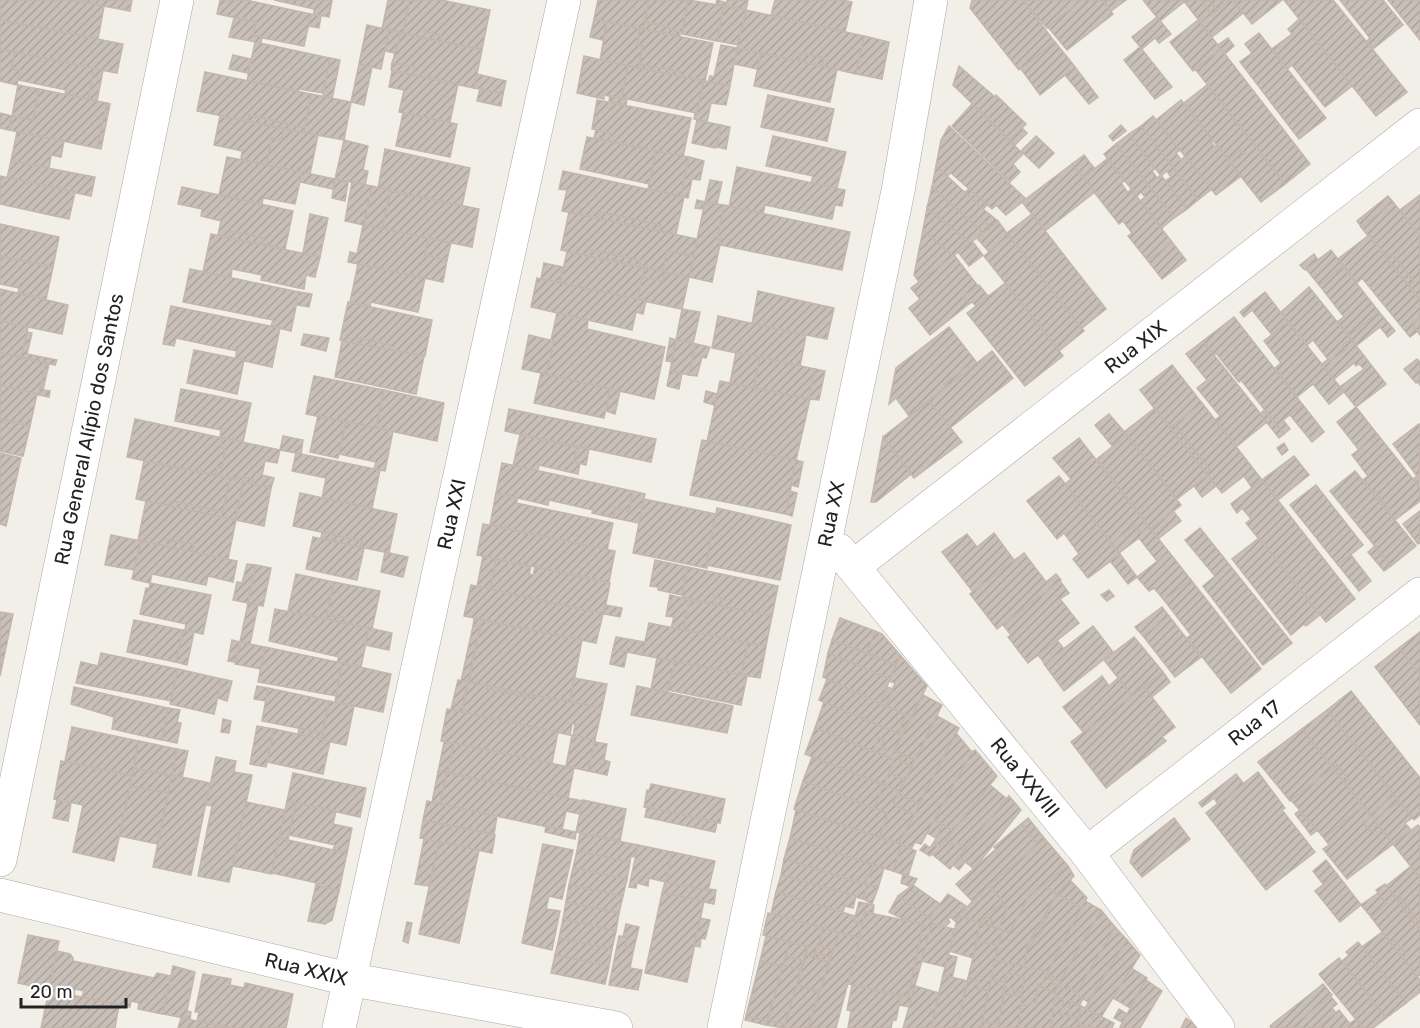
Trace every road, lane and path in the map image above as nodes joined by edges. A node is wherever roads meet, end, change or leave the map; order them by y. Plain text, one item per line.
1 (177, 0) edge
2 (564, 0) edge
3 (931, 0) edge
4 (1420, 125) edge
5 (826, 532) junction
6 (852, 567) junction
7 (1420, 594) edge
8 (1087, 853) junction
9 (0, 860) edge
10 (0, 895) edge
11 (348, 979) junction
12 (339, 1028) edge
13 (616, 1028) edge
14 (724, 1028) edge
15 (1218, 1028) edge

1 - 9 street, Rua General Alípio dos Santos
2 - 11 street, Rua XXI
3 - 5 street, Rua XX
4 - 6 street, Rua XIX
5 - 6 street, Rua XXVIII
5 - 14 street, Rua XX
6 - 8 street, Rua XXVIII
7 - 8 street, Rua 17
8 - 15 street, Rua XXVIII
10 - 11 street, Rua XXIX
11 - 12 street, Rua XXI
11 - 13 street, Rua XXIX

